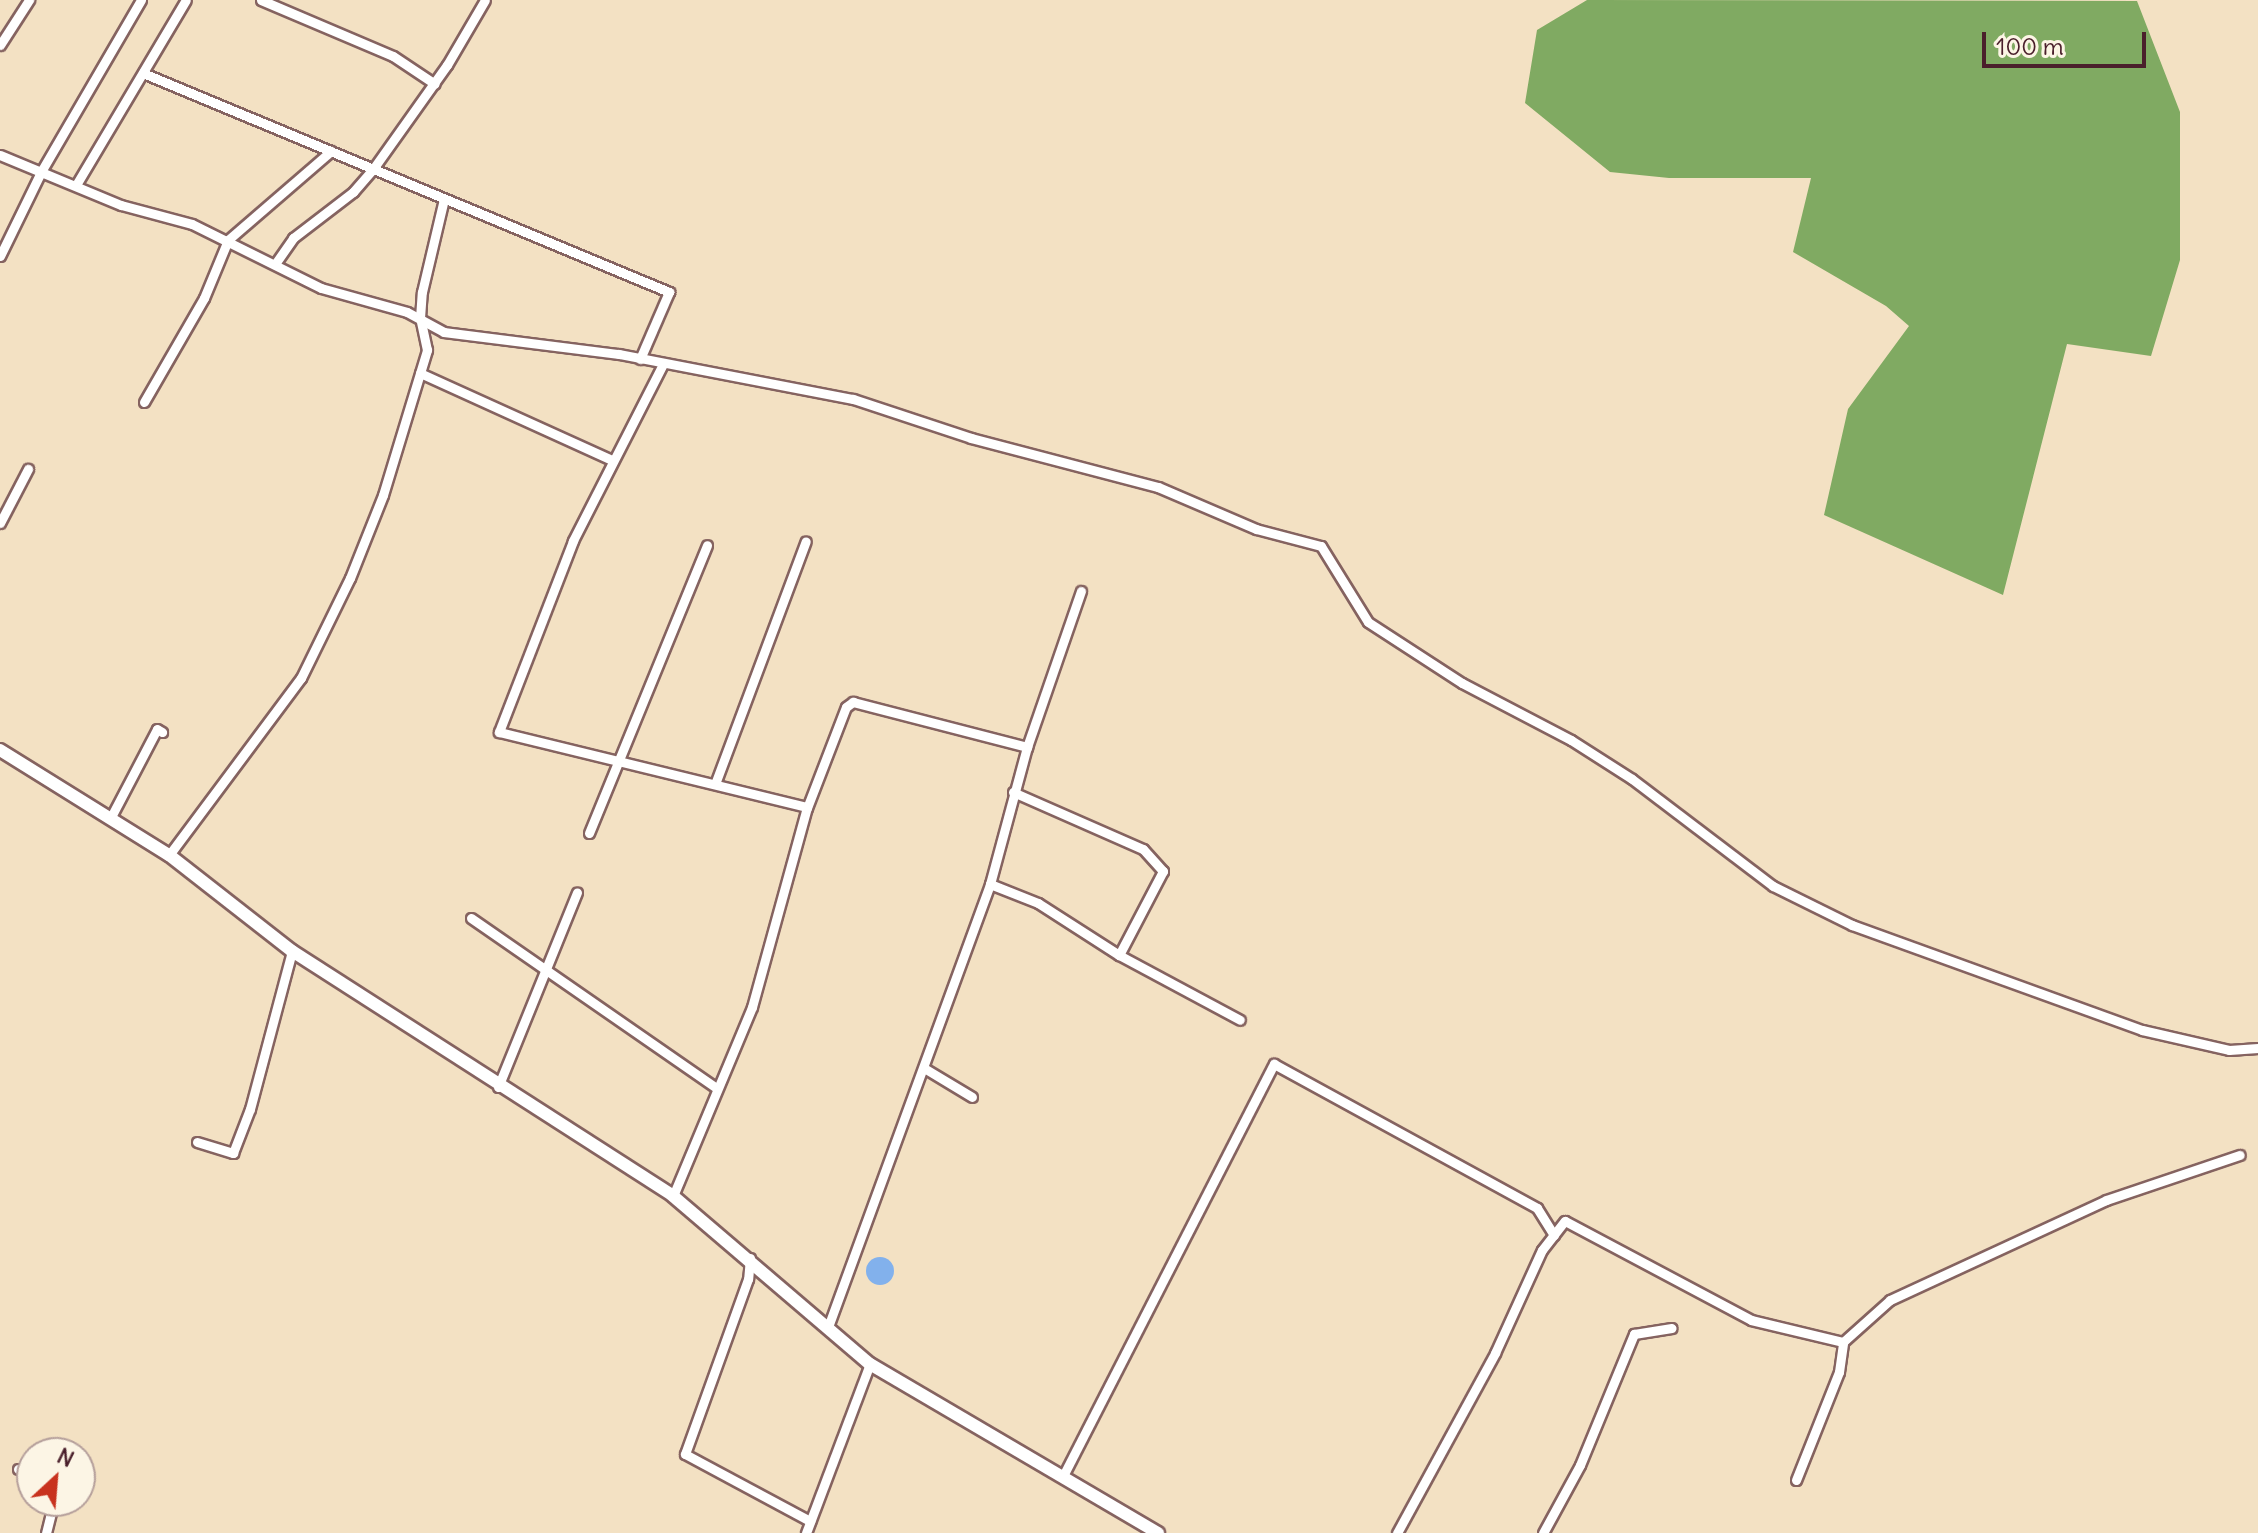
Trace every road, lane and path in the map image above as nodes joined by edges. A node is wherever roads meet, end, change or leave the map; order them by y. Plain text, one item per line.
1 (29, 0) edge
2 (141, 0) edge
3 (186, 0) edge
4 (261, 0) edge
5 (485, 0) edge
6 (0, 45) edge
7 (143, 73) junction
8 (435, 84) junction
9 (331, 151) junction
10 (0, 155) edge
11 (373, 169) junction
12 (42, 170) junction
13 (76, 185) junction
14 (444, 199) junction
15 (228, 240) junction
16 (0, 256) edge
17 (275, 264) junction
18 (420, 318) junction
19 (640, 359) junction
20 (663, 364) junction
21 (420, 373) junction
22 (144, 402) dead end
23 (612, 460) junction
24 (28, 469) dead end
25 (0, 523) edge
26 (806, 541) dead end
27 (707, 545) dead end
28 (1081, 591) dead end
29 (162, 732) dead end
30 (1027, 747) junction
31 (0, 750) edge
32 (620, 761) junction
33 (715, 784) junction
34 (1013, 792) junction
35 (807, 807) junction
36 (111, 817) junction
37 (589, 833) dead end
38 (169, 855) junction
39 (990, 884) junction
40 (577, 892) dead end
41 (471, 918) dead end
42 (292, 951) junction
43 (1119, 955) junction
44 (548, 971) junction
45 (1240, 1020) dead end
46 (2258, 1048) edge
47 (924, 1068) junction
48 (498, 1087) junction
49 (715, 1087) junction
50 (972, 1097) dead end
51 (197, 1142) dead end
52 (2240, 1155) dead end
53 (673, 1196) junction
54 (1554, 1235) junction
55 (750, 1258) junction
56 (828, 1327) junction
57 (1672, 1328) dead end
58 (1843, 1342) junction
59 (870, 1364) junction
60 (1064, 1474) junction
61 (1796, 1480) dead end
62 (810, 1521) junction
63 (806, 1533) edge
64 (1158, 1533) edge
65 (1397, 1533) edge
66 (1543, 1533) edge

1 - 6 street
2 - 12 street
3 - 7 street
4 - 8 street
5 - 8 street
7 - 9 street
7 - 13 street
8 - 11 street
9 - 11 street
9 - 15 street
10 - 12 street
11 - 14 street
11 - 17 street
12 - 13 street
12 - 16 street
13 - 15 street
14 - 18 street
14 - 19 street
15 - 17 street
15 - 22 street
17 - 18 street
18 - 19 street
18 - 21 street
19 - 20 street
20 - 23 street
20 - 46 street
21 - 23 street
21 - 38 street
23 - 32 street
24 - 25 street
26 - 33 street
27 - 32 street
28 - 30 street
29 - 36 street
30 - 34 street
30 - 35 street
31 - 36 main road
32 - 33 street
32 - 37 street
33 - 35 street
34 - 39 street
34 - 43 street
35 - 49 street
36 - 38 main road
38 - 42 main road
39 - 43 street
39 - 47 street
40 - 44 street
41 - 44 street
42 - 48 main road
42 - 51 street
43 - 45 street
44 - 48 street
44 - 49 street
47 - 50 street
47 - 56 street
48 - 53 main road
49 - 53 street
52 - 58 street
53 - 55 main road
54 - 58 street
54 - 60 street
54 - 65 street
55 - 56 main road
55 - 62 street
56 - 59 main road
57 - 66 street
58 - 61 street
59 - 60 main road
59 - 62 street
60 - 64 main road
62 - 63 street

